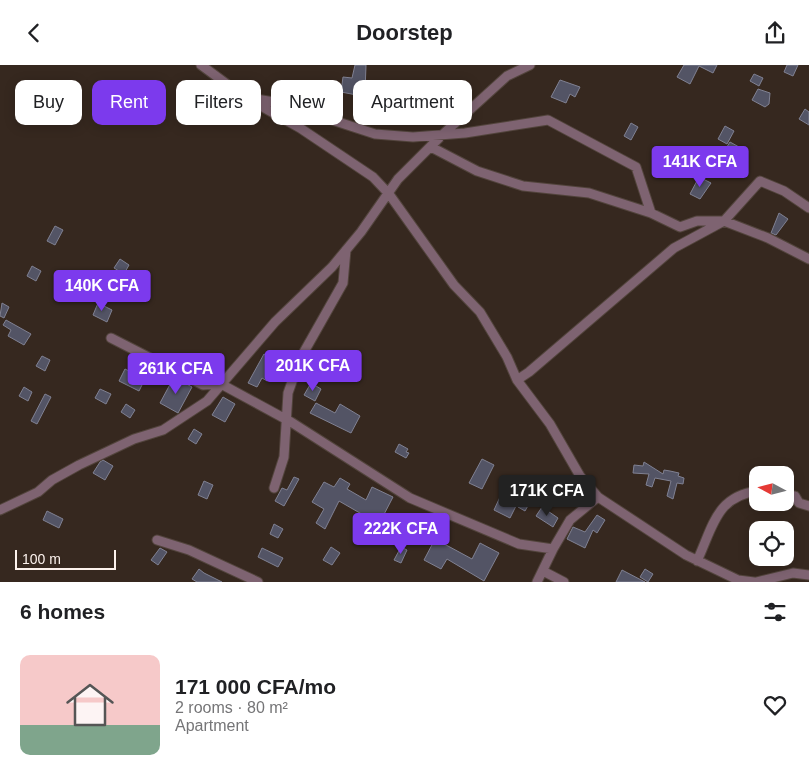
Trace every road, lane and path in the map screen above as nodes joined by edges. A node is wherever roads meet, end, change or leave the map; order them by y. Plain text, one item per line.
1 (201, 65) edge
2 (530, 65) edge
3 (221, 80) edge
4 (261, 99) edge
5 (261, 106) edge
6 (442, 135) junction
7 (431, 147) junction
8 (389, 194) junction
9 (809, 208) edge
10 (651, 213) junction
11 (724, 221) junction
12 (346, 250) junction
13 (809, 259) edge
14 (111, 338) dead end
15 (518, 380) junction
16 (221, 384) junction
17 (287, 419) junction
18 (274, 488) dead end
19 (749, 493) edge
20 (794, 496) edge
21 (598, 497) junction
22 (809, 506) edge
23 (0, 510) edge
24 (157, 540) dead end
25 (553, 549) junction
26 (698, 561) junction
27 (543, 571) junction
28 (809, 575) edge
29 (258, 582) edge
30 (537, 582) edge
31 (564, 582) edge
32 (755, 582) edge
33 (760, 582) edge

1 - 3 street
2 - 6 street
4 - 6 street
5 - 8 street
6 - 7 street
6 - 10 street
7 - 8 street
7 - 10 street
8 - 12 street
8 - 15 street
9 - 11 street
10 - 11 street
11 - 13 street
11 - 15 street
12 - 16 street
12 - 17 street
14 - 16 street
15 - 21 street
16 - 17 street
16 - 23 street
17 - 18 street
17 - 25 street
19 - 26 street
20 - 22 street
21 - 25 street
21 - 26 street
24 - 29 street
25 - 27 street
26 - 32 street
27 - 30 street
27 - 31 street
28 - 33 street
32 - 33 street

